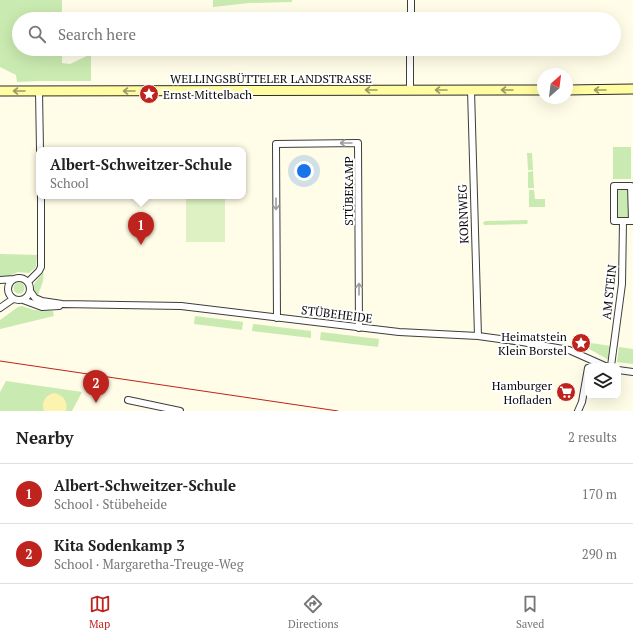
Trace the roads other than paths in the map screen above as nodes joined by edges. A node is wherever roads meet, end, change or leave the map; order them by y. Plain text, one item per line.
1 (411, 0) edge
2 (411, 12) edge
3 (410, 56) edge
4 (633, 89) edge
5 (410, 90) junction
6 (472, 90) junction
7 (537, 90) edge
8 (573, 90) edge
9 (0, 91) edge
10 (39, 91) junction
11 (40, 147) edge
12 (41, 199) edge
13 (623, 221) junction
14 (14, 279) junction
15 (0, 280) edge
16 (28, 282) junction
17 (8, 288) junction
18 (30, 291) junction
19 (13, 299) junction
20 (23, 300) junction
21 (62, 304) junction
22 (0, 308) edge
23 (277, 318) junction
24 (360, 328) junction
25 (478, 336) junction
26 (589, 358) junction
27 (588, 363) edge
28 (599, 363) edge
29 (611, 363) edge
30 (621, 370) edge
31 (633, 372) edge
32 (585, 384) edge
33 (128, 400) dead end
34 (180, 411) edge
35 (578, 411) edge

1 - 2 street
3 - 5 street
4 -> 8 main road
6 -> 5 main road, WELLINGSBÜTTELER LANDSTRASSE
5 -> 10 main road, WELLINGSBÜTTELER LANDSTRASSE
7 -> 6 main road, WELLINGSBÜTTELER LANDSTRASSE
6 - 25 street, KORNWEG
10 -> 9 main road, WELLINGSBÜTTELER LANDSTRASSE
10 - 11 street
12 - 16 street
13 - 13 street
13 - 29 street, AM STEIN
14 - 15 street
14 - 16 street
14 - 17 street
15 - 17 street
16 - 18 street
17 - 19 street
18 - 20 street
18 - 21 street, STÜBEHEIDE
19 - 20 street
19 - 22 street
20 - 21 street, STÜBEHEIDE
21 - 23 street, STÜBEHEIDE
23 - 24 street, STÜBEHEIDE
24 -> 23 street, STÜBEKAMP
24 - 25 street, STÜBEHEIDE
25 - 26 street, STÜBEHEIDE
26 - 27 street
26 - 28 street, STÜBEHEIDE
30 - 31 street
32 - 35 street
33 - 34 street

